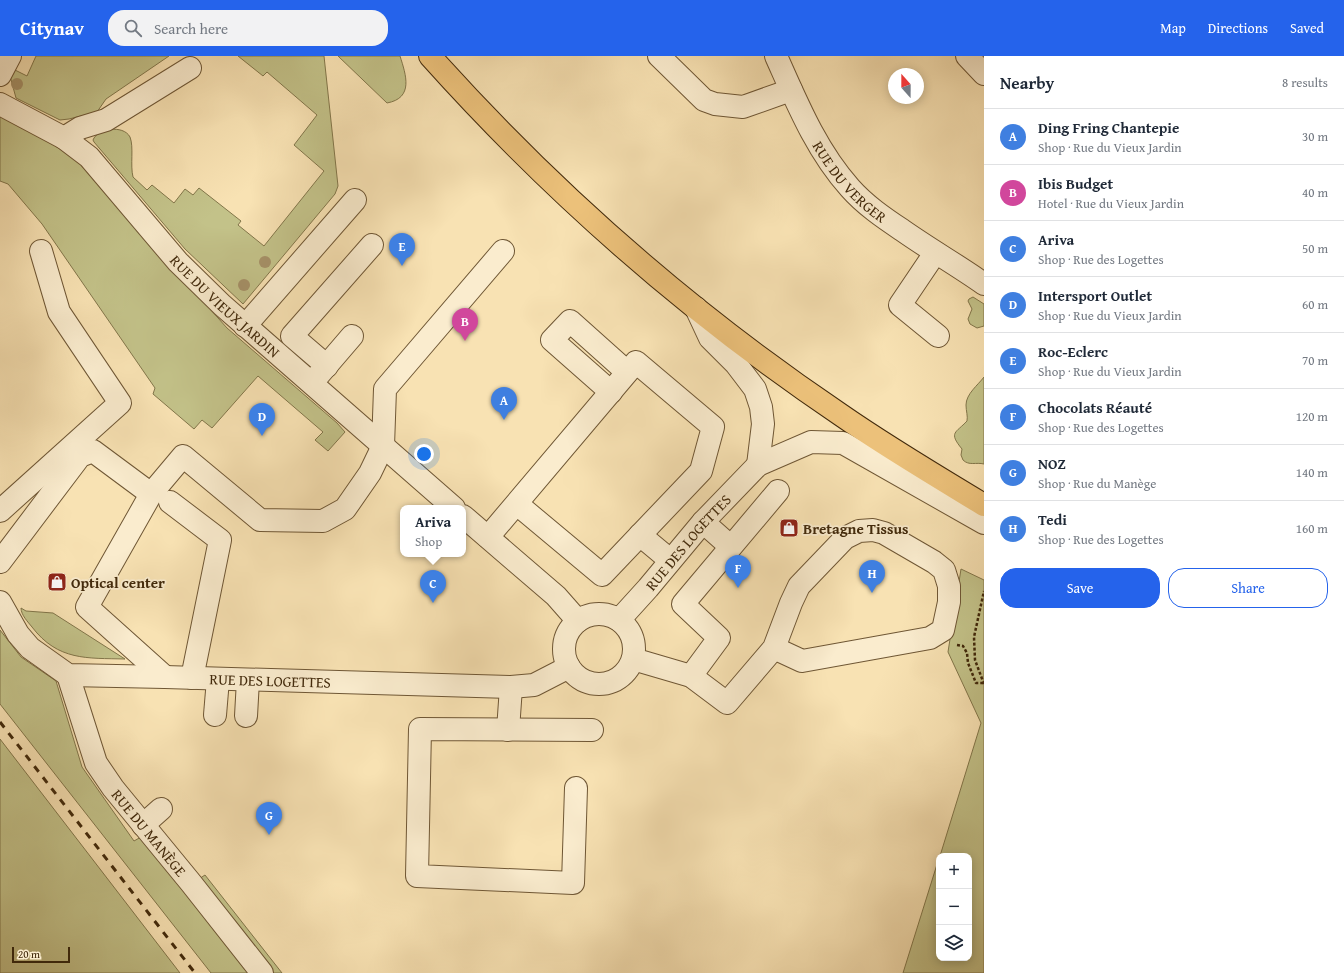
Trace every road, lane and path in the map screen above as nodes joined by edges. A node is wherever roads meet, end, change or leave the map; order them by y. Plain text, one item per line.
1 (10, 56) edge
2 (430, 56) edge
3 (659, 56) edge
4 (776, 56) edge
5 (967, 56) edge
6 (190, 68) dead end
7 (0, 74) edge
8 (984, 74) edge
9 (791, 90) junction
10 (0, 104) edge
11 (64, 138) junction
12 (355, 200) dead end
13 (372, 245) dead end
14 (41, 251) dead end
15 (503, 251) dead end
16 (935, 252) junction
17 (974, 272) edge
18 (984, 284) edge
19 (696, 308) junction
20 (245, 326) junction
21 (352, 336) dead end
22 (938, 336) dead end
23 (327, 366) junction
24 (628, 372) junction
25 (312, 383) junction
26 (611, 392) junction
27 (383, 446) junction
28 (758, 465) junction
29 (778, 491) dead end
30 (161, 498) junction
31 (517, 504) junction
32 (451, 505) edge
33 (984, 505) edge
34 (0, 511) edge
35 (466, 519) edge
36 (703, 522) junction
37 (984, 523) edge
38 (640, 536) junction
39 (488, 537) junction
40 (730, 546) junction
41 (670, 560) junction
42 (0, 562) edge
43 (984, 591) edge
44 (0, 602) edge
45 (619, 620) junction
46 (578, 621) junction
47 (774, 648) junction
48 (633, 659) junction
49 (569, 666) junction
50 (68, 675) junction
51 (691, 676) junction
52 (165, 677) junction
53 (192, 678) junction
54 (218, 679) junction
55 (248, 680) junction
56 (984, 684) edge
57 (510, 687) junction
58 (215, 715) dead end
59 (246, 716) dead end
60 (508, 730) junction
61 (592, 730) dead end
62 (576, 788) dead end
63 (161, 809) dead end
64 (143, 825) junction
65 (262, 973) edge

1 - 7 street
2 - 19 main road
3 - 9 street
4 - 9 street, RUE DU VERGER
5 - 8 street
6 - 11 street
9 - 16 street, RUE DU VERGER
10 - 11 street, RUE DU VIEUX JARDIN
11 - 20 street, RUE DU VIEUX JARDIN
12 - 20 street
13 - 23 street
14 - 34 street
15 - 27 street
16 - 17 street, RUE DU VERGER
16 - 22 street
17 - 18 street, RUE DU VERGER
19 - 28 street
19 - 33 main road
20 - 25 street, RUE DU VIEUX JARDIN
21 - 23 street
23 - 25 street
24 - 26 street
24 - 26 street
24 - 38 street
25 - 27 street, RUE DU VIEUX JARDIN
26 - 31 street
27 - 30 street
27 - 32 street, RUE DU VIEUX JARDIN
28 - 36 street, RUE DES LOGETTES
28 - 37 street
29 - 40 street
30 - 42 street
30 - 52 street
30 - 53 street
31 - 38 street
31 - 39 street
35 - 39 street
36 - 40 street
36 - 41 street, RUE DES LOGETTES
38 - 41 street
39 - 46 street
40 - 51 street
41 - 45 street, RUE DES LOGETTES
43 - 56 path
44 - 50 street
45 - 46 street
45 - 48 street
46 - 49 street
47 - 47 street
47 - 51 street
48 - 49 street
48 - 51 street
49 - 57 street, RUE DES LOGETTES
50 - 52 street, RUE DES LOGETTES
50 - 64 street, RUE DU MANÈGE
52 - 53 street, RUE DES LOGETTES
53 - 54 street, RUE DES LOGETTES
54 - 55 street, RUE DES LOGETTES
54 - 58 street
55 - 57 street, RUE DES LOGETTES
55 - 59 street
57 - 60 street
60 - 61 street
60 - 62 street
63 - 64 street
64 - 65 street, RUE DU MANÈGE

